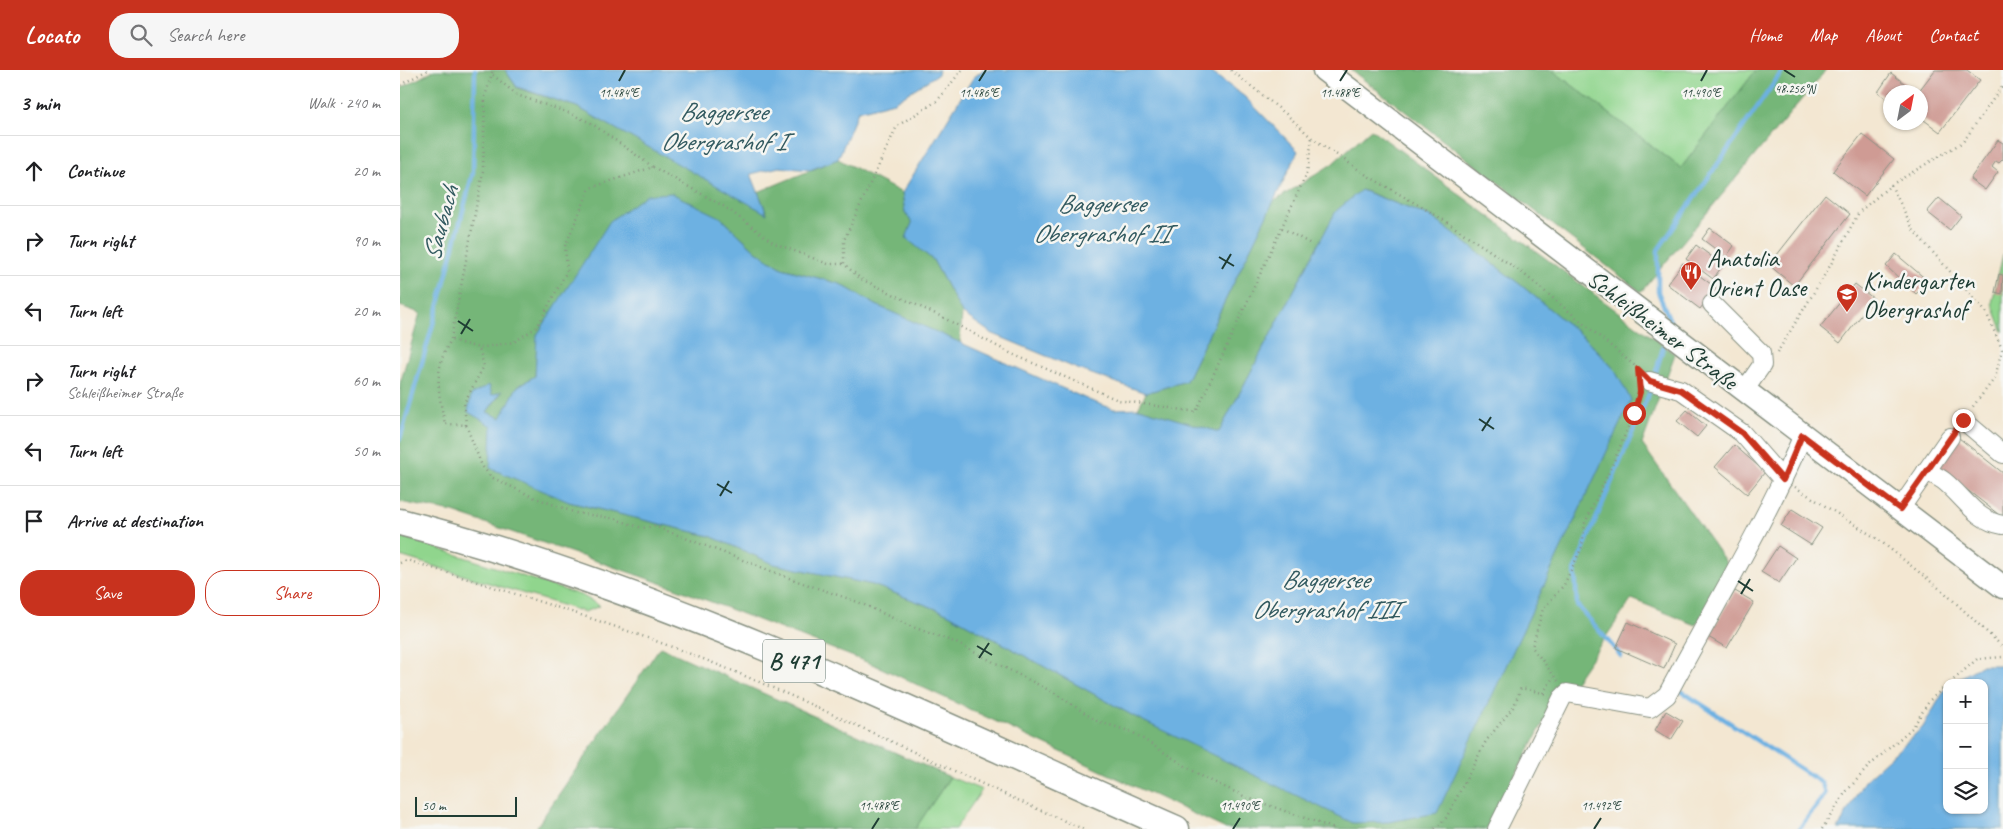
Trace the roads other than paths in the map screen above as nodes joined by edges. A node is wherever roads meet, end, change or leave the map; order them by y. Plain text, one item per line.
1 (1324, 70) edge
2 (1712, 304) dead end
3 (1642, 378) road end
4 (1744, 391) junction
5 (1963, 420) road end
6 (1802, 435) junction
7 (1950, 437) dead end
8 (2003, 454) edge
9 (1926, 471) junction
10 (1783, 480) junction
11 (1900, 509) junction
12 (400, 522) edge
13 (2003, 525) edge
14 (2003, 587) edge
15 (1176, 829) edge
16 (1497, 829) edge

1 - 4 main road, Schleißheimer Straße
2 - 4 street
3 - 10 street
4 - 6 main road, Schleißheimer Straße
5 - 8 street
6 - 10 street
6 - 11 main road, Schleißheimer Straße
7 - 9 street
9 - 11 street
9 - 13 street
10 - 16 street
11 - 14 main road, Schleißheimer Straße
12 - 15 highway, B 471

